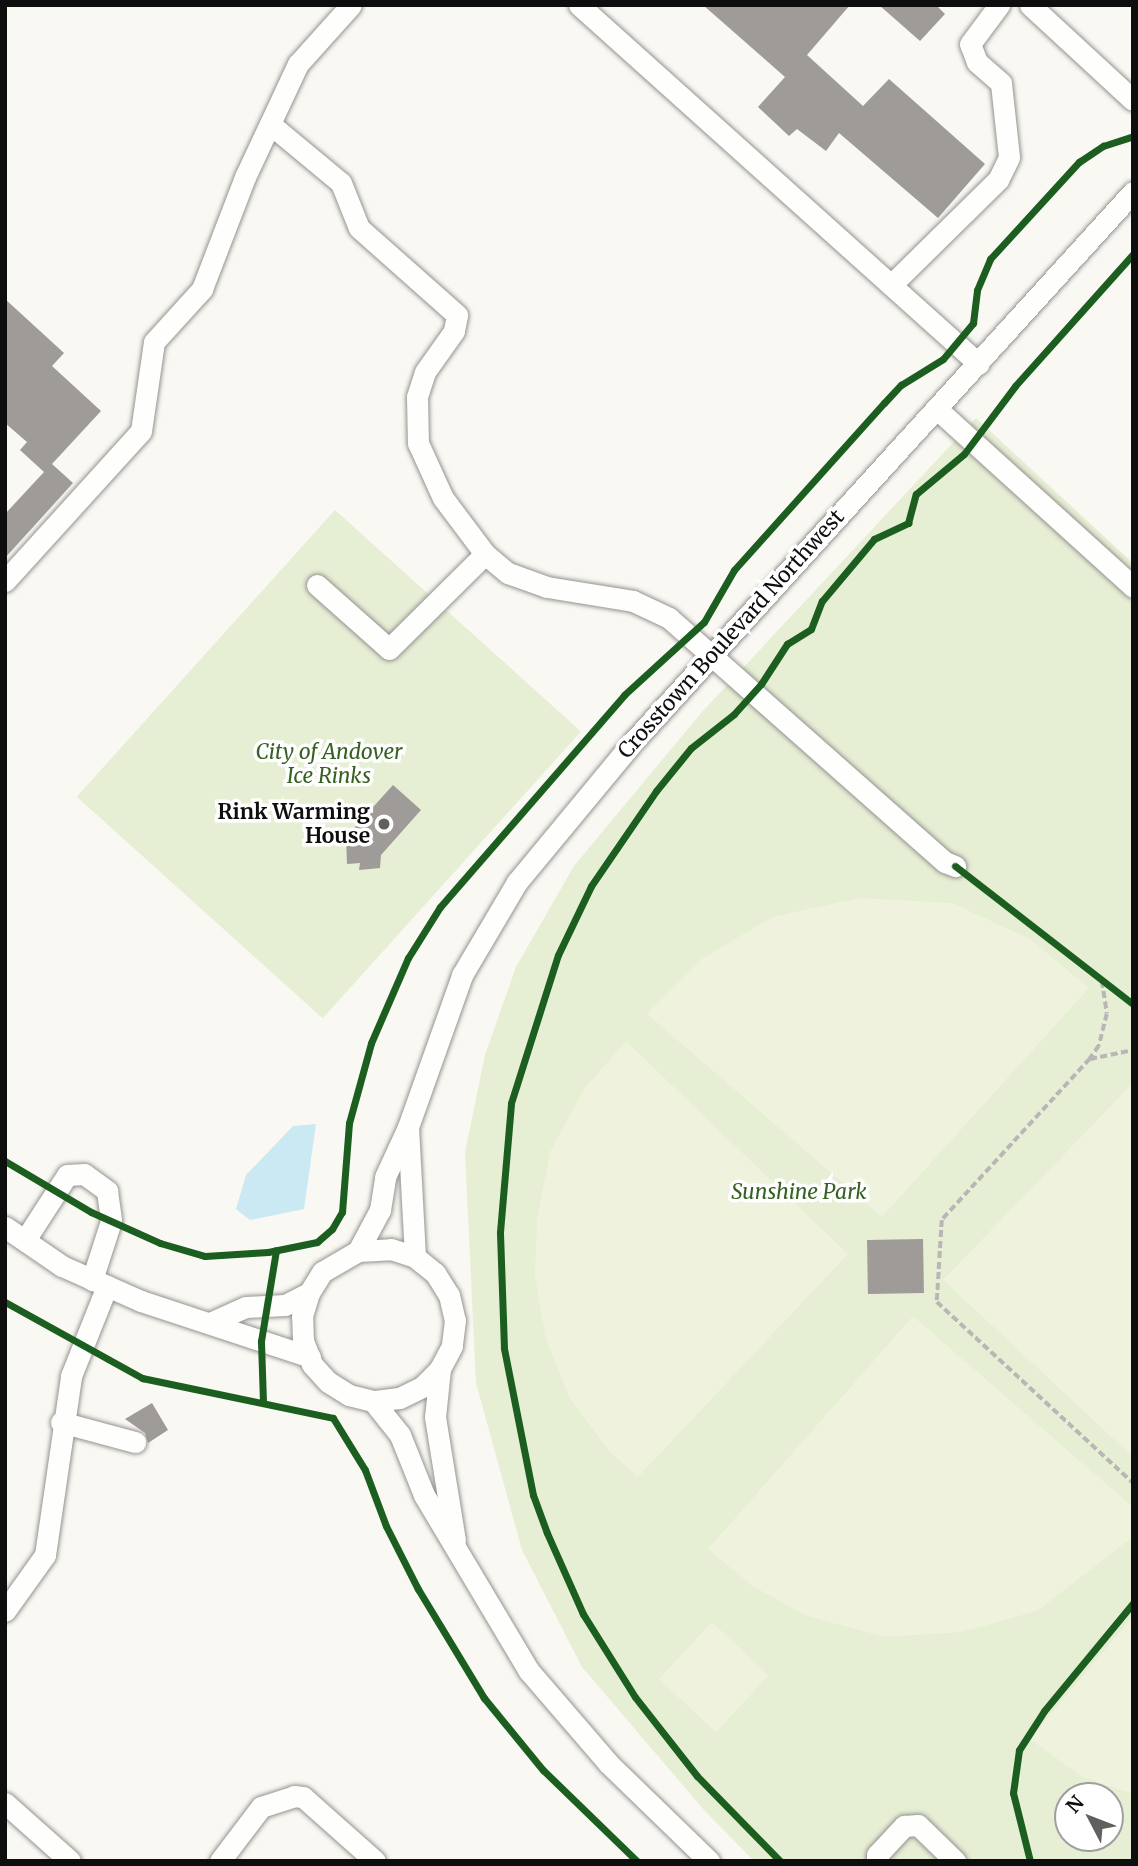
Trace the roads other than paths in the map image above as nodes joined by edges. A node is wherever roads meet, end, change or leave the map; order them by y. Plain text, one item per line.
1 (351, 5) edge
2 (579, 5) edge
3 (999, 5) edge
4 (1030, 5) edge
5 (1133, 100) edge
6 (270, 124) junction
7 (1133, 192) edge
8 (891, 285) junction
9 (979, 364) junction
10 (937, 409) junction
11 (485, 554) junction
12 (5, 581) edge
13 (317, 585) dead end
14 (1133, 587) edge
15 (710, 656) junction
16 (955, 866) dead end
17 (408, 1127) junction
18 (5, 1227) edge
19 (25, 1240) junction
20 (358, 1251) junction
21 (415, 1257) junction
22 (100, 1283) junction
23 (309, 1293) junction
24 (212, 1322) junction
25 (310, 1357) junction
26 (440, 1369) junction
27 (373, 1401) junction
28 (61, 1422) junction
29 (135, 1443) dead end
30 (455, 1542) junction
31 (5, 1611) edge
32 (5, 1804) edge
33 (70, 1861) edge
34 (220, 1861) edge
35 (375, 1861) edge
36 (709, 1861) edge
37 (877, 1861) edge
38 (955, 1861) edge

1 - 6 street
2 - 8 street
3 - 8 street
4 - 5 street
6 - 11 street
6 - 12 street
7 - 9 street, Crosstown Boulevard Northwest
8 - 9 street
9 - 10 street, Crosstown Boulevard Northwest
10 - 14 street
10 - 15 street, Crosstown Boulevard Northwest
11 - 13 street
11 - 15 street
15 - 16 street
15 - 17 street, Crosstown Boulevard Northwest
17 - 20 street, Crosstown Boulevard Northwest
17 - 21 street, Crosstown Boulevard Northwest
18 - 19 street
19 - 22 street
19 - 22 street
20 - 21 street
20 - 23 street
21 - 26 street
22 - 24 street
22 - 28 street
23 - 24 street
23 - 25 street
24 - 25 street
25 - 27 street
26 - 27 street
26 - 30 street
27 - 30 street
28 - 29 street
28 - 31 street
30 - 36 street
32 - 33 street
34 - 35 street
37 - 38 street

